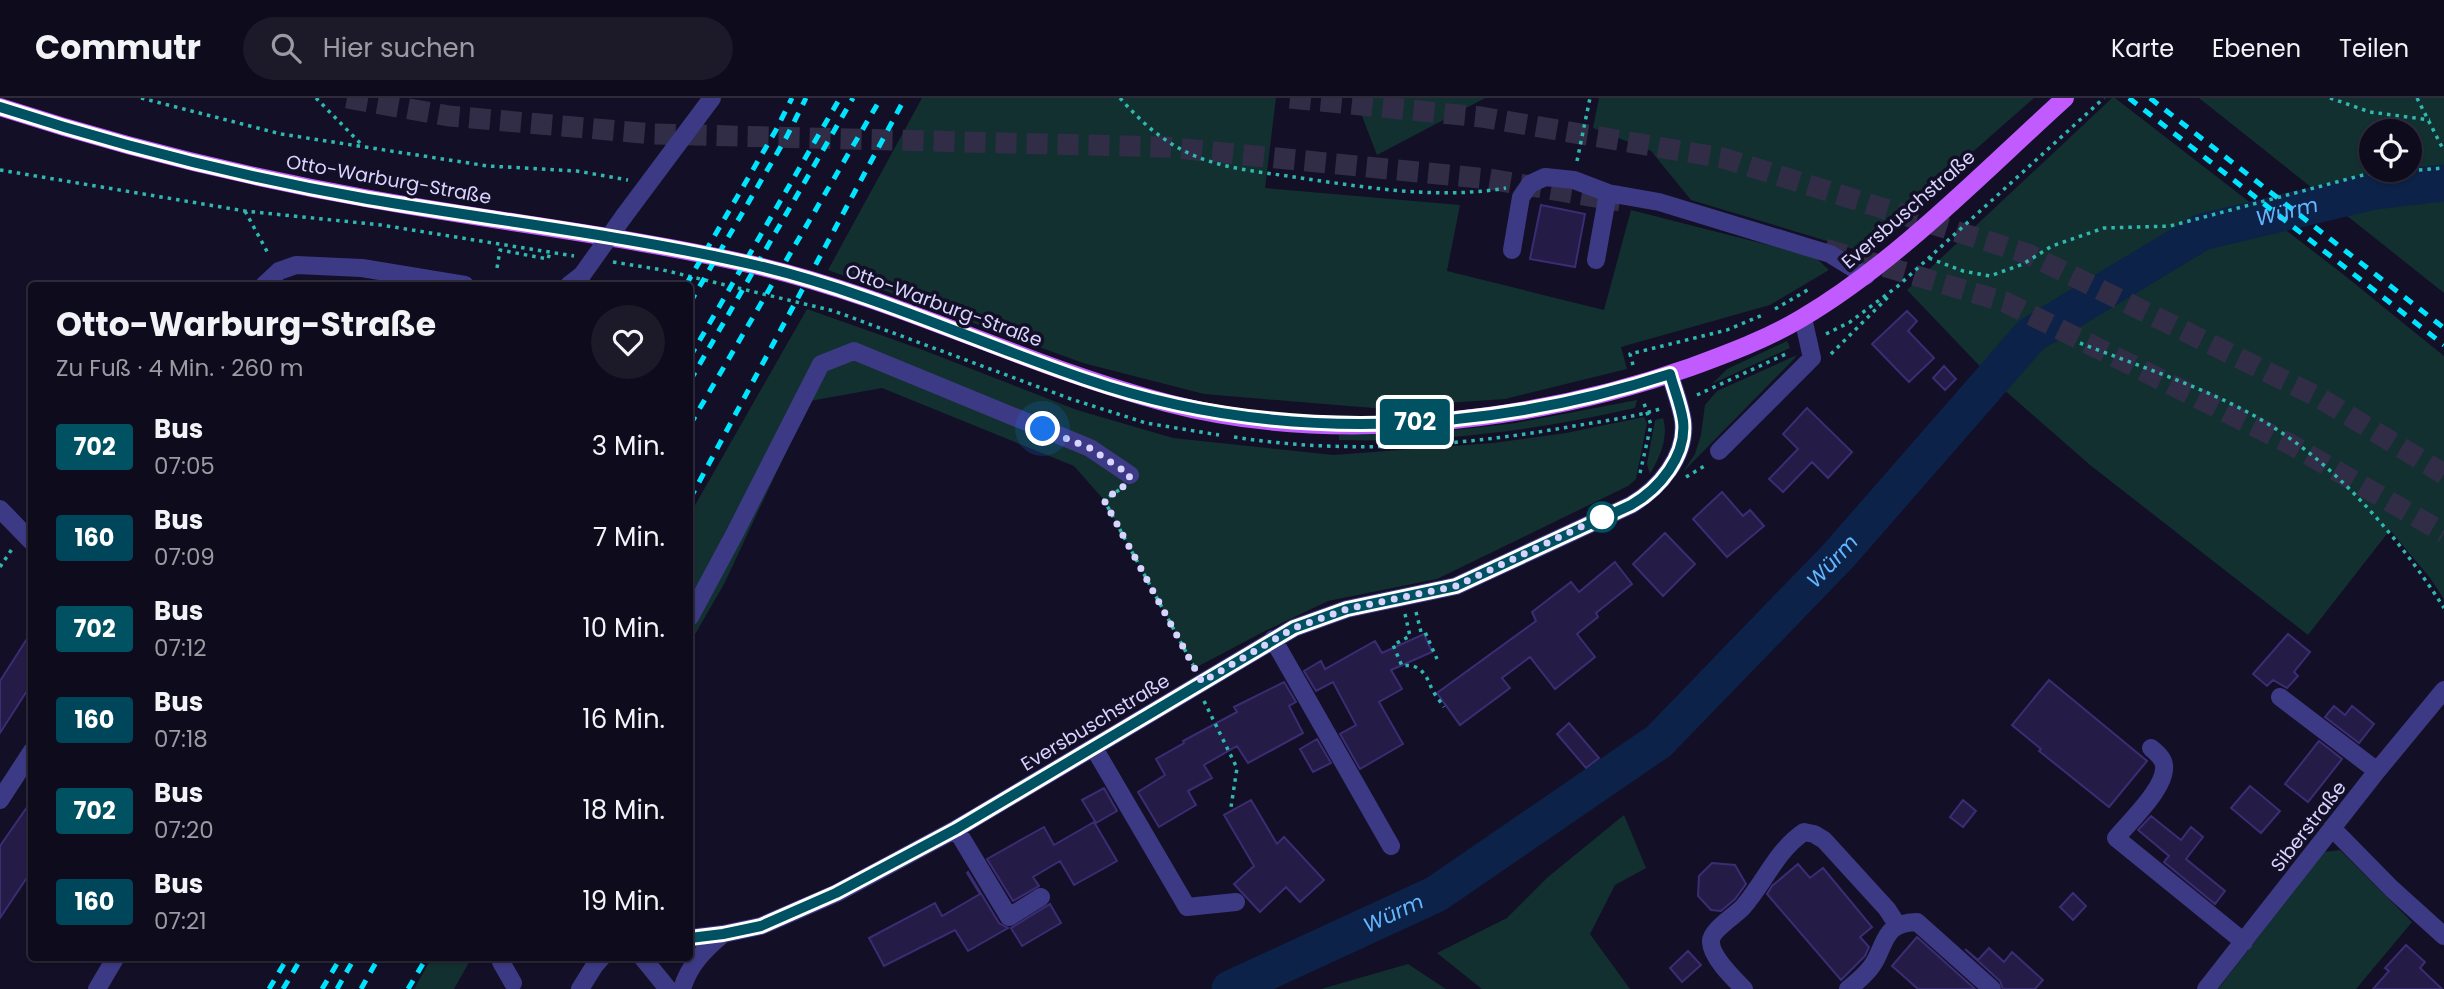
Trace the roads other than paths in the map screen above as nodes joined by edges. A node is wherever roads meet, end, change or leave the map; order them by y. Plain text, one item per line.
1 (712, 98) edge
2 (2065, 98) edge
3 (0, 107) edge
4 (1608, 193) junction
5 (1513, 250) dead end
6 (1596, 260) dead end
7 (1866, 276) junction
8 (576, 280) edge
9 (267, 282) edge
10 (447, 282) edge
11 (1803, 318) junction
12 (1670, 374) junction
13 (1719, 452) dead end
14 (1130, 475) road end
15 (0, 509) edge
16 (28, 538) edge
17 (693, 611) edge
18 (1273, 639) junction
19 (2444, 690) edge
20 (2280, 697) dead end
21 (1094, 748) junction
22 (2151, 748) dead end
23 (28, 757) edge
24 (2377, 771) junction
25 (0, 800) edge
26 (2332, 828) junction
27 (956, 829) junction
28 (1391, 846) dead end
29 (1041, 897) dead end
30 (1236, 902) dead end
31 (1898, 926) junction
32 (723, 934) junction
33 (2444, 936) edge
34 (693, 938) edge
35 (2244, 942) junction
36 (114, 961) edge
37 (501, 961) edge
38 (598, 961) edge
39 (645, 961) edge
40 (513, 983) dead end
41 (97, 989) edge
42 (580, 989) edge
43 (668, 989) edge
44 (682, 989) edge
45 (1744, 989) edge
46 (1847, 989) edge
47 (1992, 989) edge
48 (2206, 989) edge

1 - 8 street, bridge
2 - 7 main road, Eversbuschstraße
3 - 12 main road, Otto-Warburg-Straße
4 - 5 street
4 - 6 street
4 - 7 street
7 - 11 main road, Eversbuschstraße
9 - 10 street
11 - 12 main road, Eversbuschstraße
11 - 13 street
12 - 18 street, Eversbuschstraße
14 - 17 street
15 - 16 street
18 - 21 street, Eversbuschstraße
18 - 28 street
19 - 24 street, Siberstraße
20 - 24 street
21 - 27 street, Eversbuschstraße
21 - 30 street
22 - 35 street
23 - 25 street
24 - 26 street, Siberstraße
26 - 33 street
26 - 35 street, Siberstraße
27 - 29 street
27 - 32 street, Eversbuschstraße
31 - 45 street
31 - 46 street
31 - 47 street
32 - 34 street, Eversbuschstraße
32 - 44 street
35 - 48 street, Siberstraße
36 - 41 street
37 - 40 street
38 - 42 street
39 - 43 street

